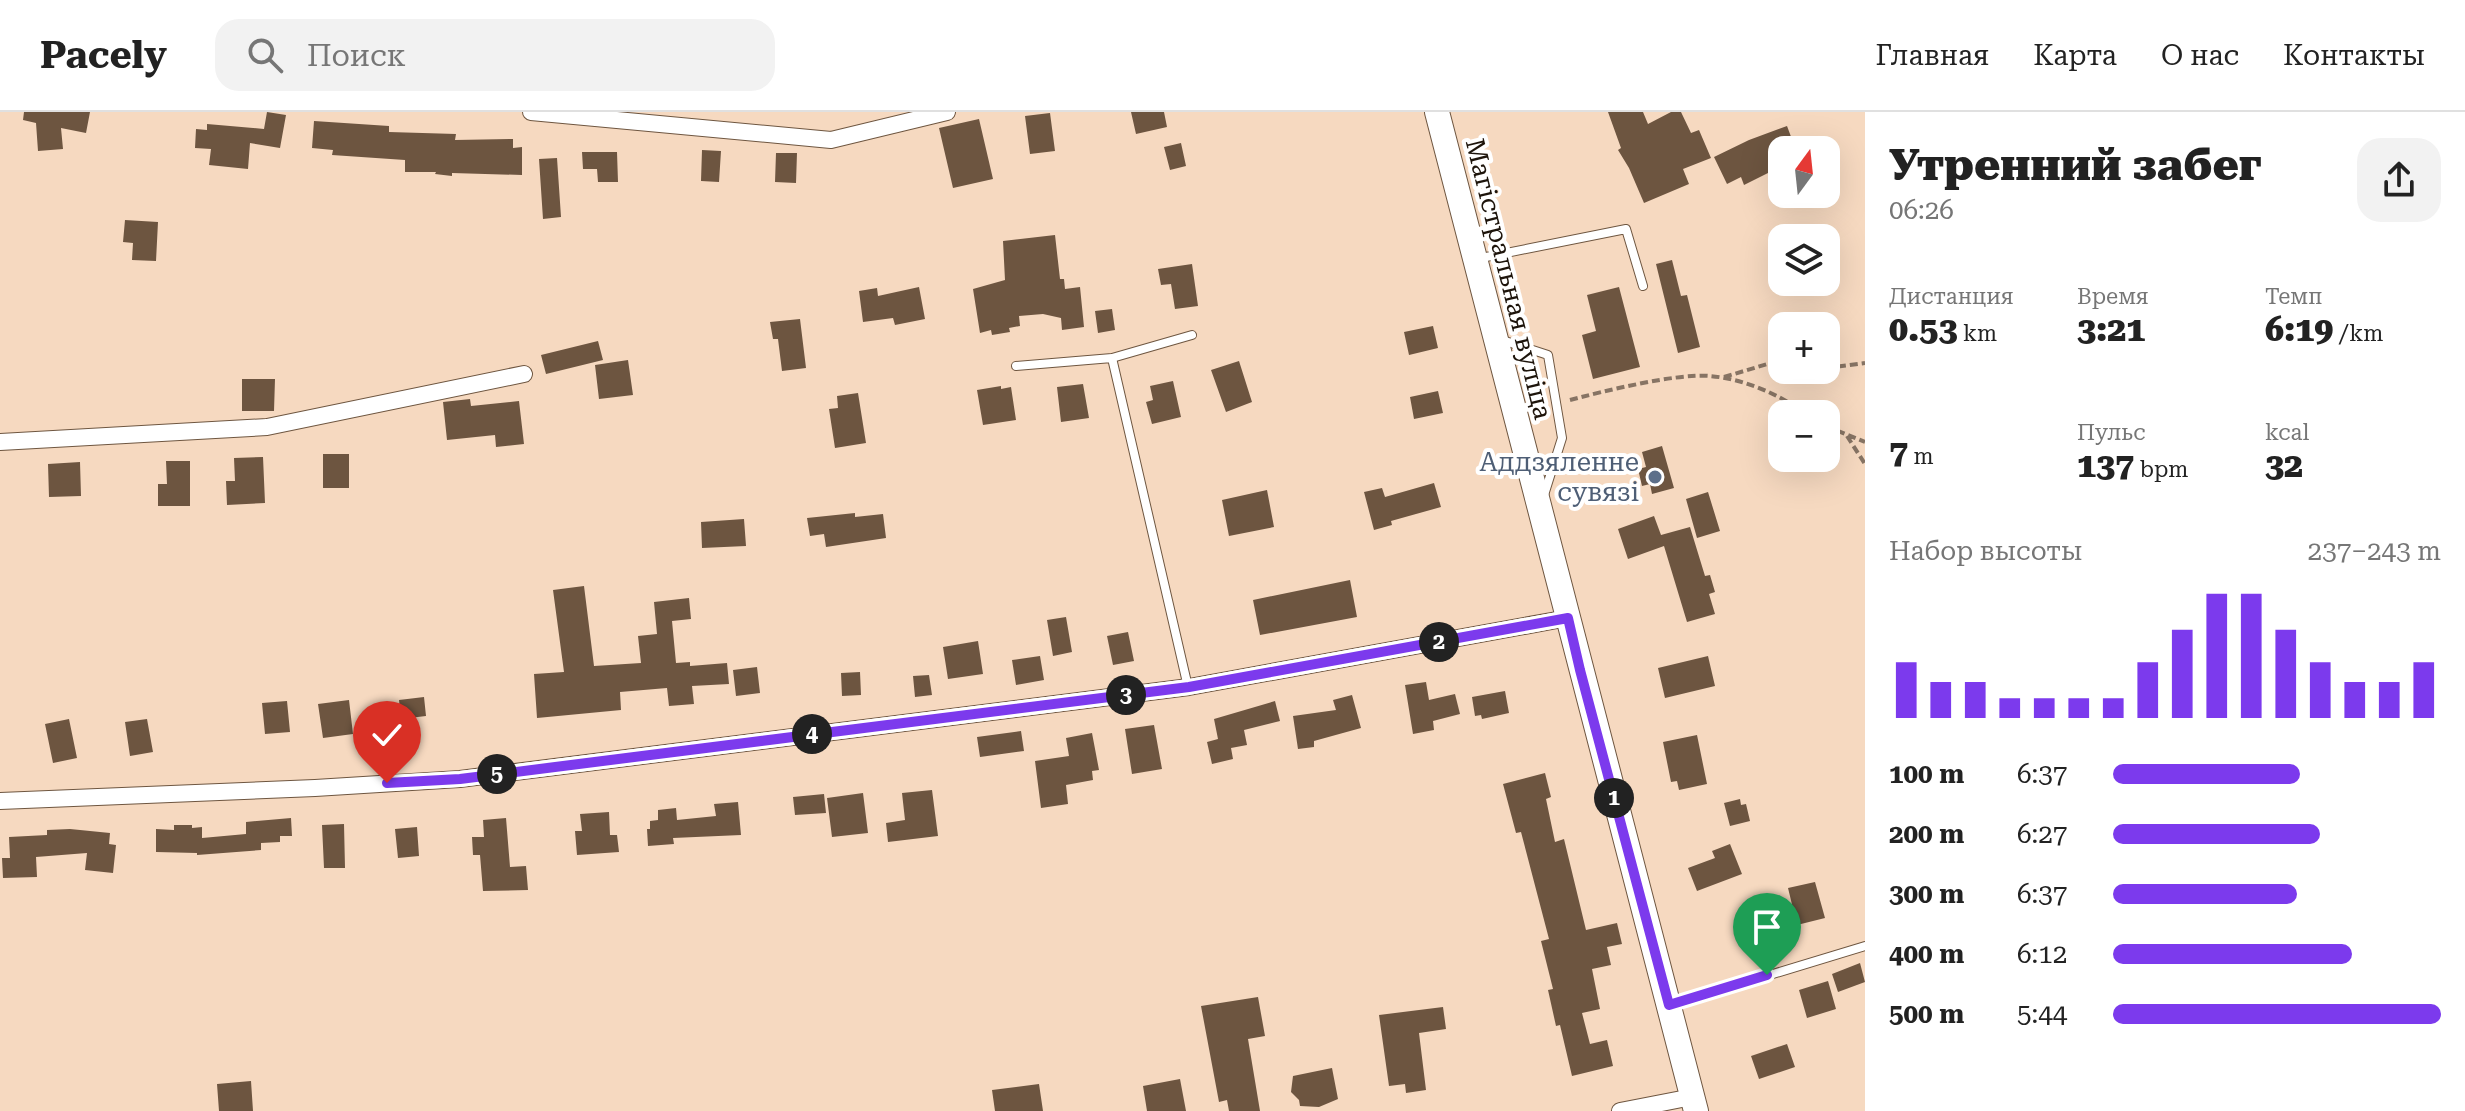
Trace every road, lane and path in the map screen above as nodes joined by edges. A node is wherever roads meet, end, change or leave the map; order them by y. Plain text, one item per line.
1 (531, 112) edge
2 (947, 112) edge
3 (1437, 112) edge
4 (1475, 260) junction
5 (1643, 286) dead end
6 (1192, 335) dead end
7 (1495, 338) junction
8 (1112, 358) junction
9 (1865, 363) edge
10 (1768, 364) edge
11 (1016, 366) dead end
12 (1840, 366) edge
13 (524, 374) dead end
14 (1722, 378) junction
15 (1786, 400) edge
16 (1556, 404) junction
17 (1840, 433) edge
18 (1847, 436) junction
19 (0, 442) edge
20 (1865, 442) edge
21 (1865, 464) edge
22 (1539, 508) junction
23 (1568, 618) junction
24 (1189, 687) junction
25 (0, 801) edge
26 (1865, 946) edge
27 (1669, 1005) junction
28 (1694, 1104) edge
29 (1620, 1111) edge

1 - 2 street
3 - 4 main road, Магістральная вуліца
4 - 5 lane
4 - 7 main road, Магістральная вуліца
6 - 8 lane
7 - 16 lane
7 - 22 main road, Магістральная вуліца
8 - 11 lane
8 - 24 lane
9 - 12 path
10 - 14 path
13 - 19 street
14 - 15 path
14 - 16 path
16 - 22 lane
17 - 18 path
18 - 20 path
18 - 21 path
22 - 23 main road, Магістральная вуліца
23 - 24 street
23 - 27 main road, Магістральная вуліца
24 - 25 street
26 - 27 lane
27 - 28 main road, Магістральная вуліца
28 - 29 street

